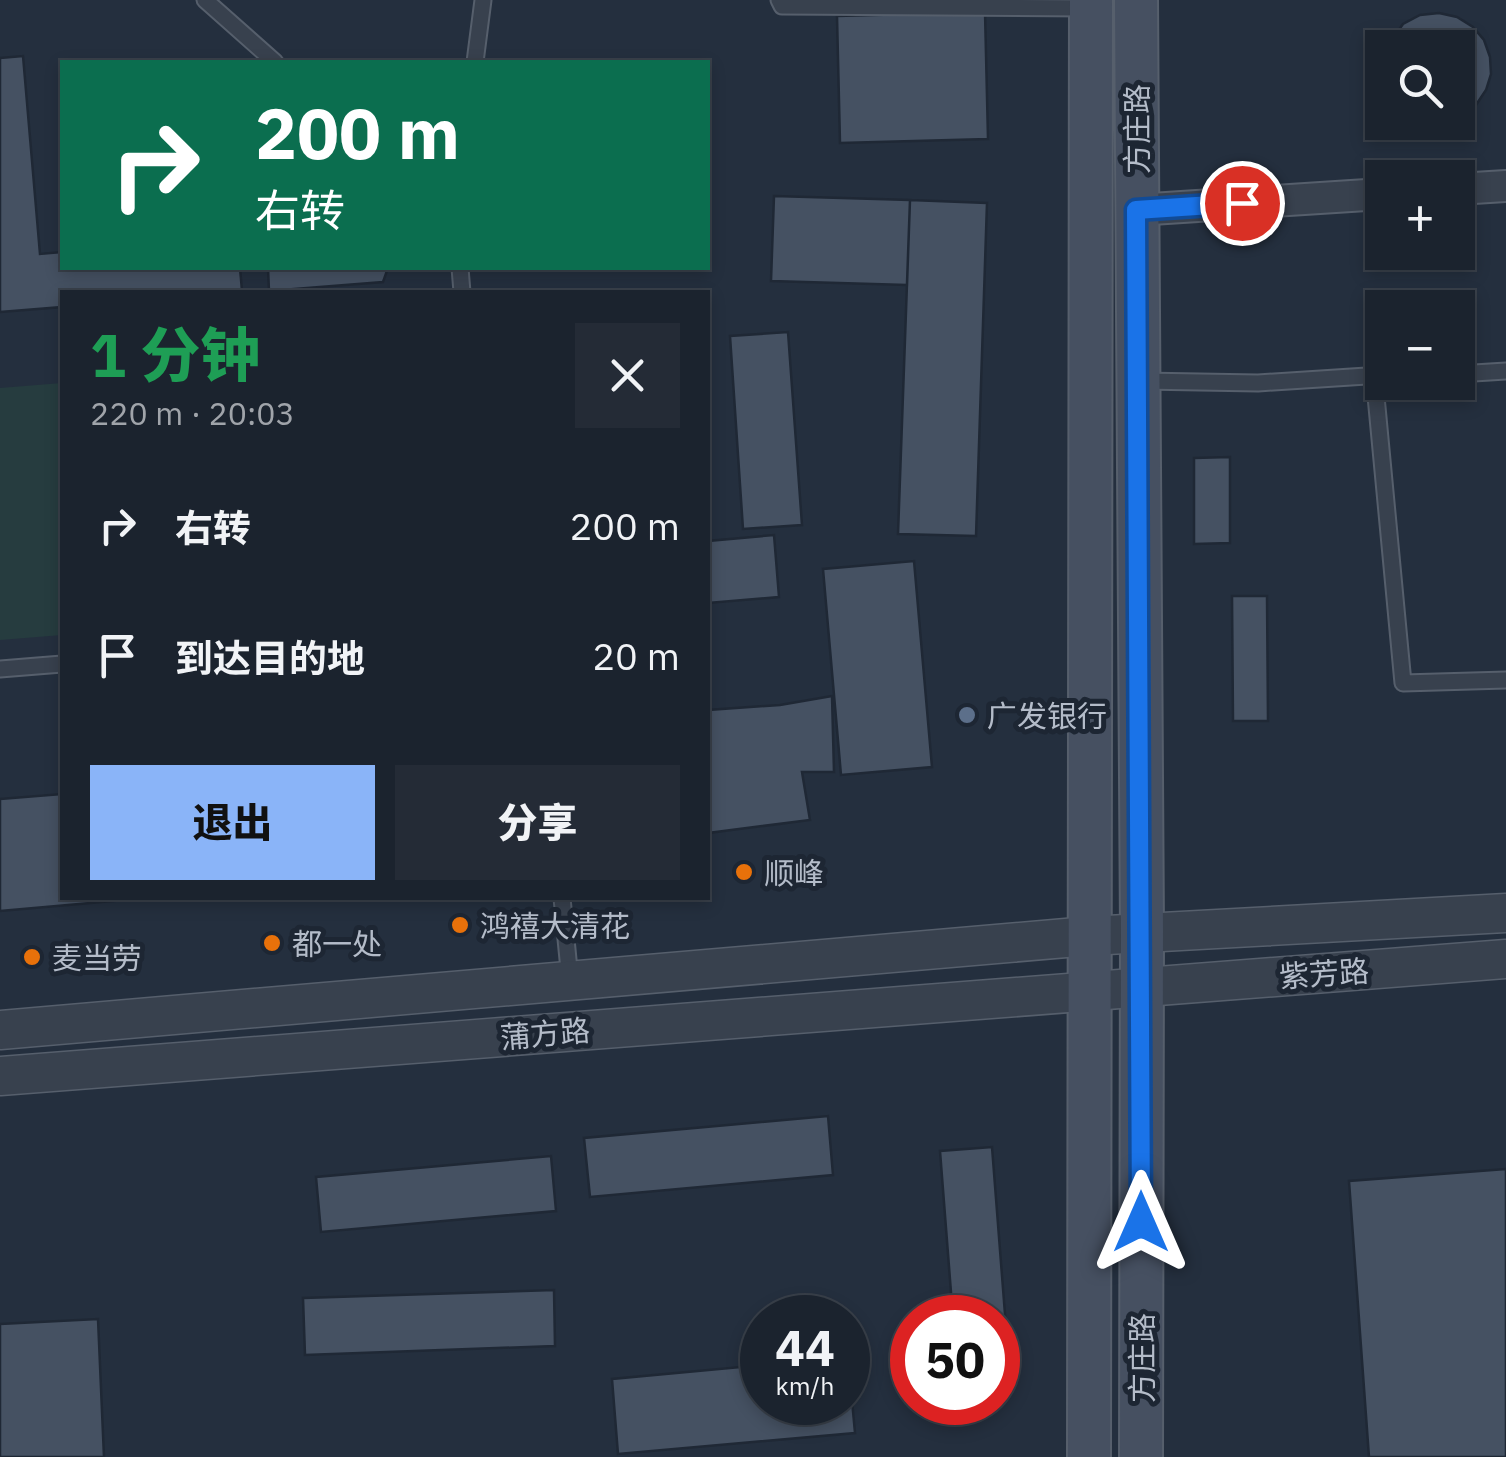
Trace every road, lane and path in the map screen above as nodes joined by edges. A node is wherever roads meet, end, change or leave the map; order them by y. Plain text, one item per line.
1 (205, 0) edge
2 (483, 0) edge
3 (779, 0) edge
4 (1136, 0) edge
5 (1090, 4) edge
6 (273, 60) edge
7 (476, 60) edge
8 (1506, 186) edge
9 (1475, 188) edge
10 (1365, 195) edge
11 (1136, 210) junction
12 (1506, 371) edge
13 (1475, 373) edge
14 (1365, 376) edge
15 (1139, 381) junction
16 (1380, 400) edge
17 (60, 664) edge
18 (0, 669) edge
19 (1506, 680) edge
20 (562, 900) edge
21 (1506, 912) edge
22 (1142, 932) junction
23 (1089, 936) junction
24 (1506, 959) edge
25 (570, 980) junction
26 (1141, 986) junction
27 (1090, 990) junction
28 (0, 1030) edge
29 (0, 1076) edge
30 (1089, 1457) edge
31 (1141, 1457) edge

1 - 6 lane
2 - 7 lane
3 - 5 lane
4 - 11 main road, 方庄路
5 - 23 main road, 方庄路
8 - 9 street
10 - 11 street
11 - 15 main road, 方庄路
12 - 13 lane
14 - 15 lane
15 - 22 main road, 方庄路
16 - 19 lane
17 - 18 lane
20 - 25 lane
21 - 22 street, 紫芳路
22 - 23 street, 紫芳路
22 - 26 main road, 方庄路
23 - 25 street, 蒲方路
23 - 27 main road, 方庄路
24 - 26 street, 紫芳路
25 - 28 street, 蒲方路
26 - 27 street, 紫芳路
26 - 31 main road, 方庄路
27 - 29 street, 蒲方路
27 - 30 main road, 方庄路

